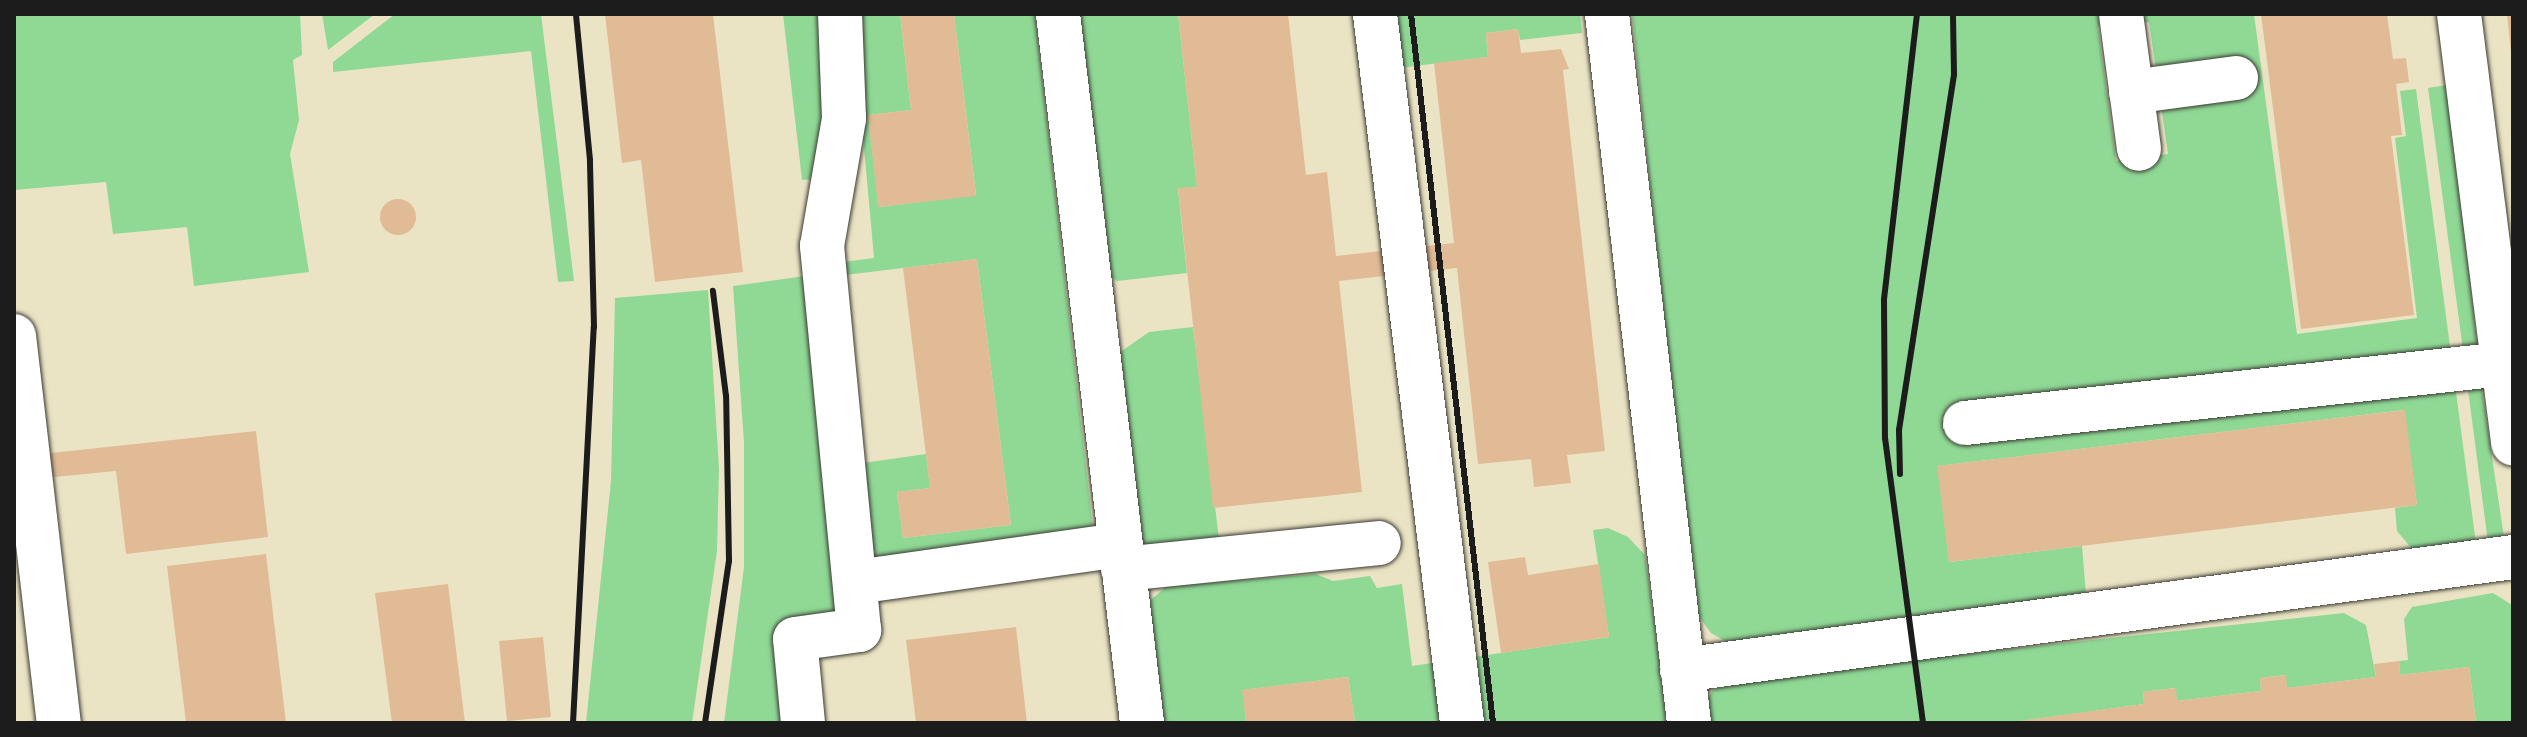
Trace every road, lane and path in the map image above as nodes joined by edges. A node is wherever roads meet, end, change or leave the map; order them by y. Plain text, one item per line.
1 (840, 14) edge
2 (1058, 14) edge
3 (1375, 14) edge
4 (1607, 14) edge
5 (2121, 14) edge
6 (2459, 14) edge
7 (2236, 78) dead end
8 (2131, 92) junction
9 (2139, 149) dead end
10 (2499, 224) edge
11 (14, 336) edge
12 (2503, 364) junction
13 (1965, 423) dead end
14 (2513, 444) edge
15 (1379, 543) dead end
16 (1121, 557) junction
17 (2513, 557) edge
18 (856, 582) junction
19 (1682, 670) junction
20 (59, 723) edge
21 (803, 723) edge
22 (1142, 723) edge
23 (1462, 723) edge
24 (1689, 723) edge

1 - 18 lane
2 - 16 lane
3 - 23 lane
4 - 19 lane
5 - 8 lane
6 - 10 lane
7 - 8 lane
8 - 9 lane
10 - 12 lane
11 - 20 lane
12 - 13 lane
12 - 14 lane
15 - 16 lane
16 - 18 lane
16 - 22 lane
17 - 19 lane
18 - 21 lane
19 - 24 lane

